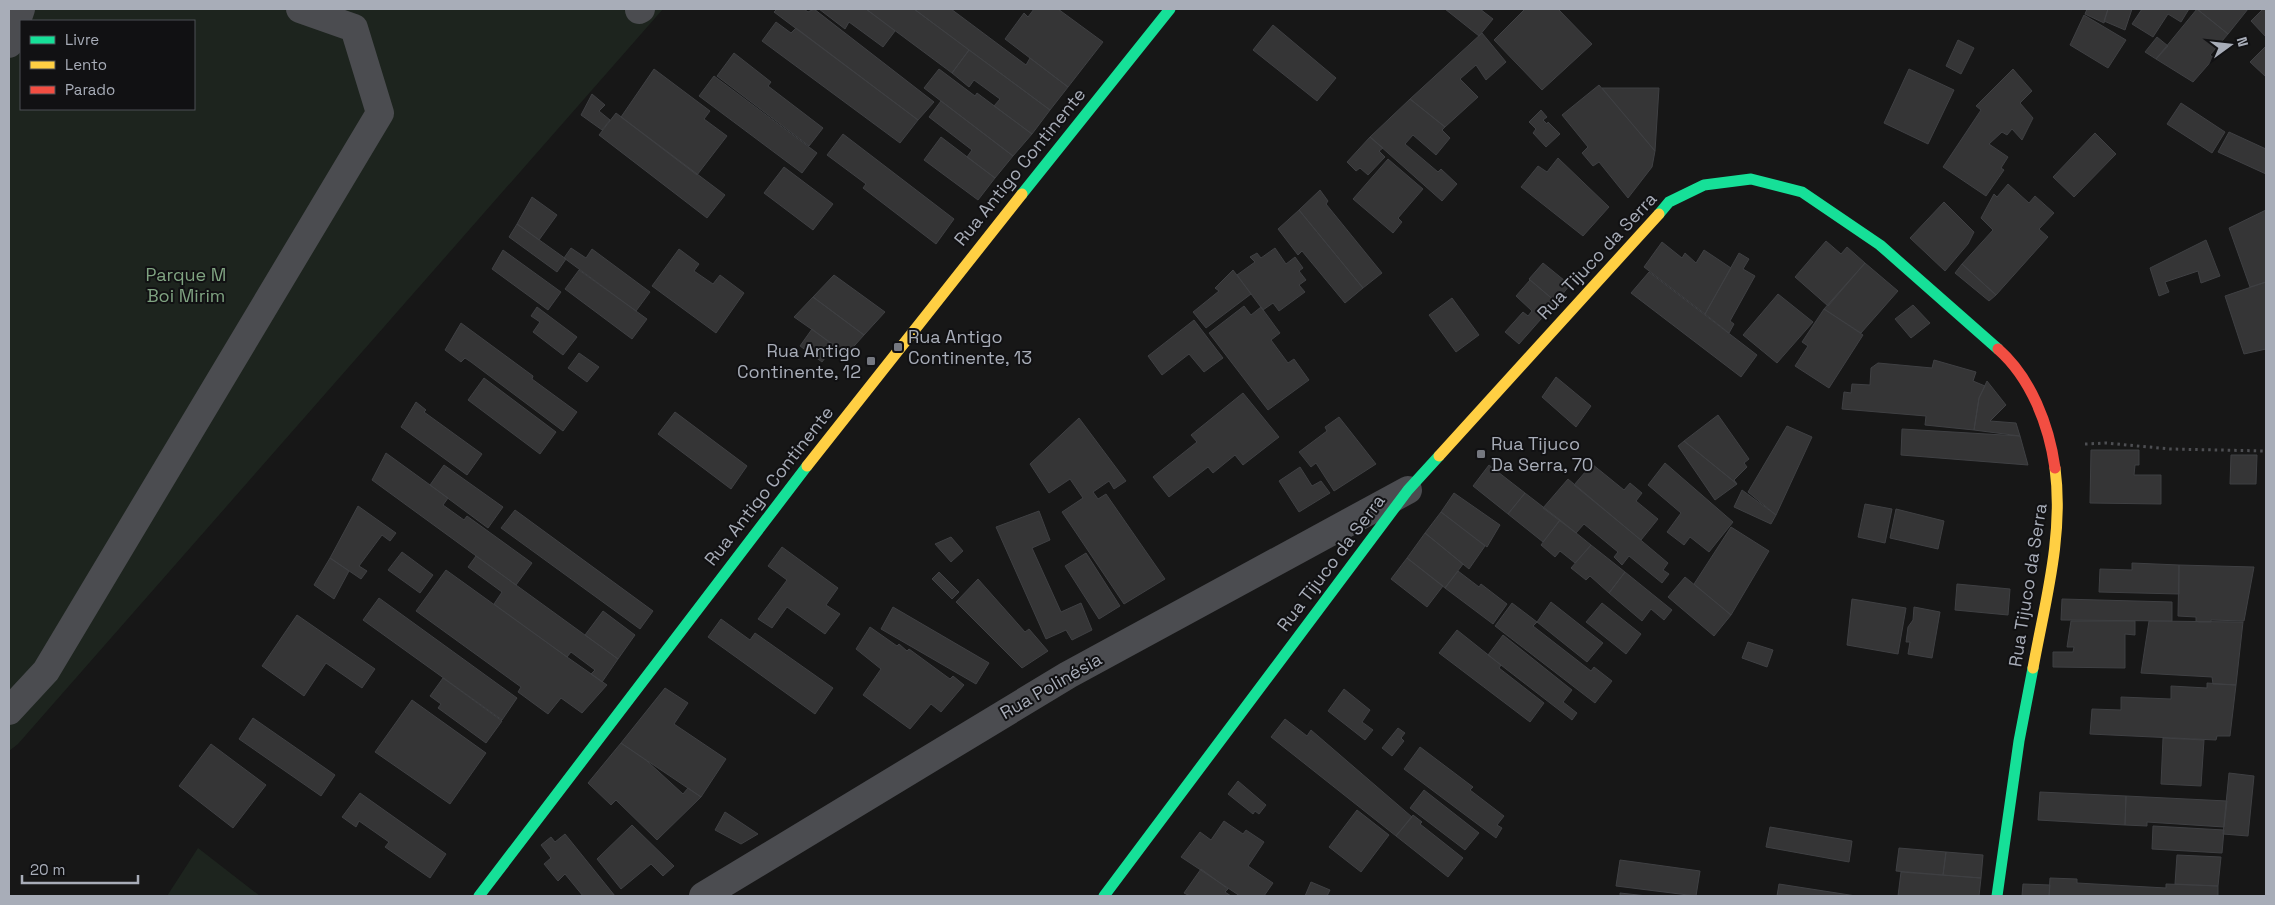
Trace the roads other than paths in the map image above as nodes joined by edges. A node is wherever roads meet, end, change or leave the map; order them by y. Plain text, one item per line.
1 (21, 9) edge
2 (300, 9) edge
3 (1170, 9) edge
4 (9, 44) edge
5 (1408, 490) junction
6 (9, 711) edge
7 (479, 896) edge
8 (703, 896) edge
9 (1104, 896) edge
10 (1997, 896) edge

1 - 4 street
2 - 6 street
3 - 7 street, Rua Antigo Continente
5 - 8 street, Rua Polinésia
5 - 9 street, Rua Tijuco da Serra
5 - 10 street, Rua Tijuco da Serra

